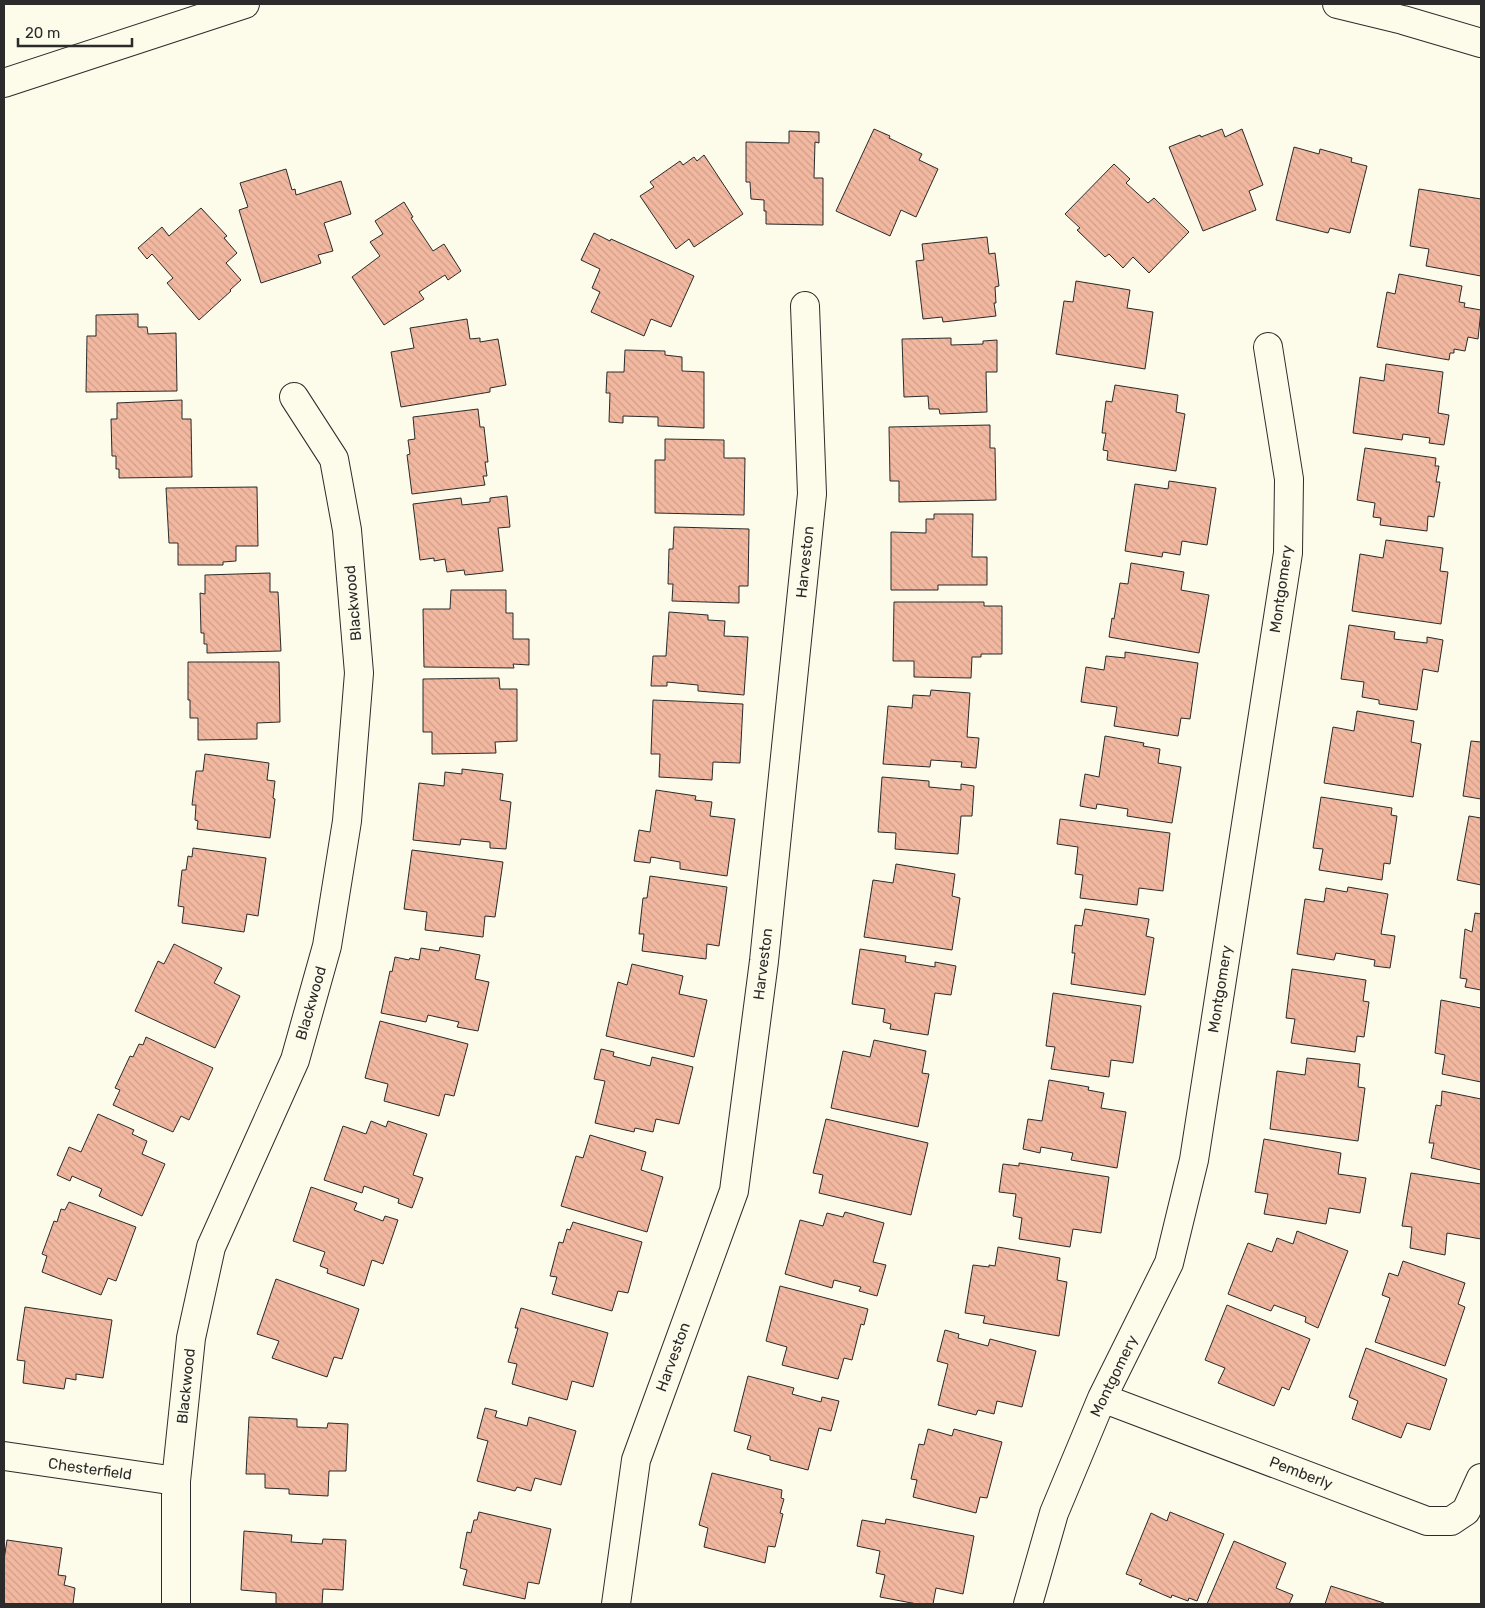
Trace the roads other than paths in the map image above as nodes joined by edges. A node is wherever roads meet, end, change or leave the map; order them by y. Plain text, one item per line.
1 (244, 4) edge
2 (1337, 4) edge
3 (1481, 43) edge
4 (4, 83) edge
5 (805, 306) dead end
6 (1268, 347) dead end
7 (294, 397) dead end
8 (1102, 1398) junction
9 (4, 1456) edge
10 (1481, 1478) edge
11 (176, 1480) junction
12 (176, 1604) edge
13 (616, 1604) edge
14 (1028, 1604) edge

1 - 4 street
2 - 3 street
5 - 13 street, Harveston
6 - 8 street, Montgomery
7 - 11 street, Blackwood
8 - 10 street, Pemberly
8 - 14 street, Montgomery
9 - 11 street, Chesterfield
11 - 12 street, Blackwood

